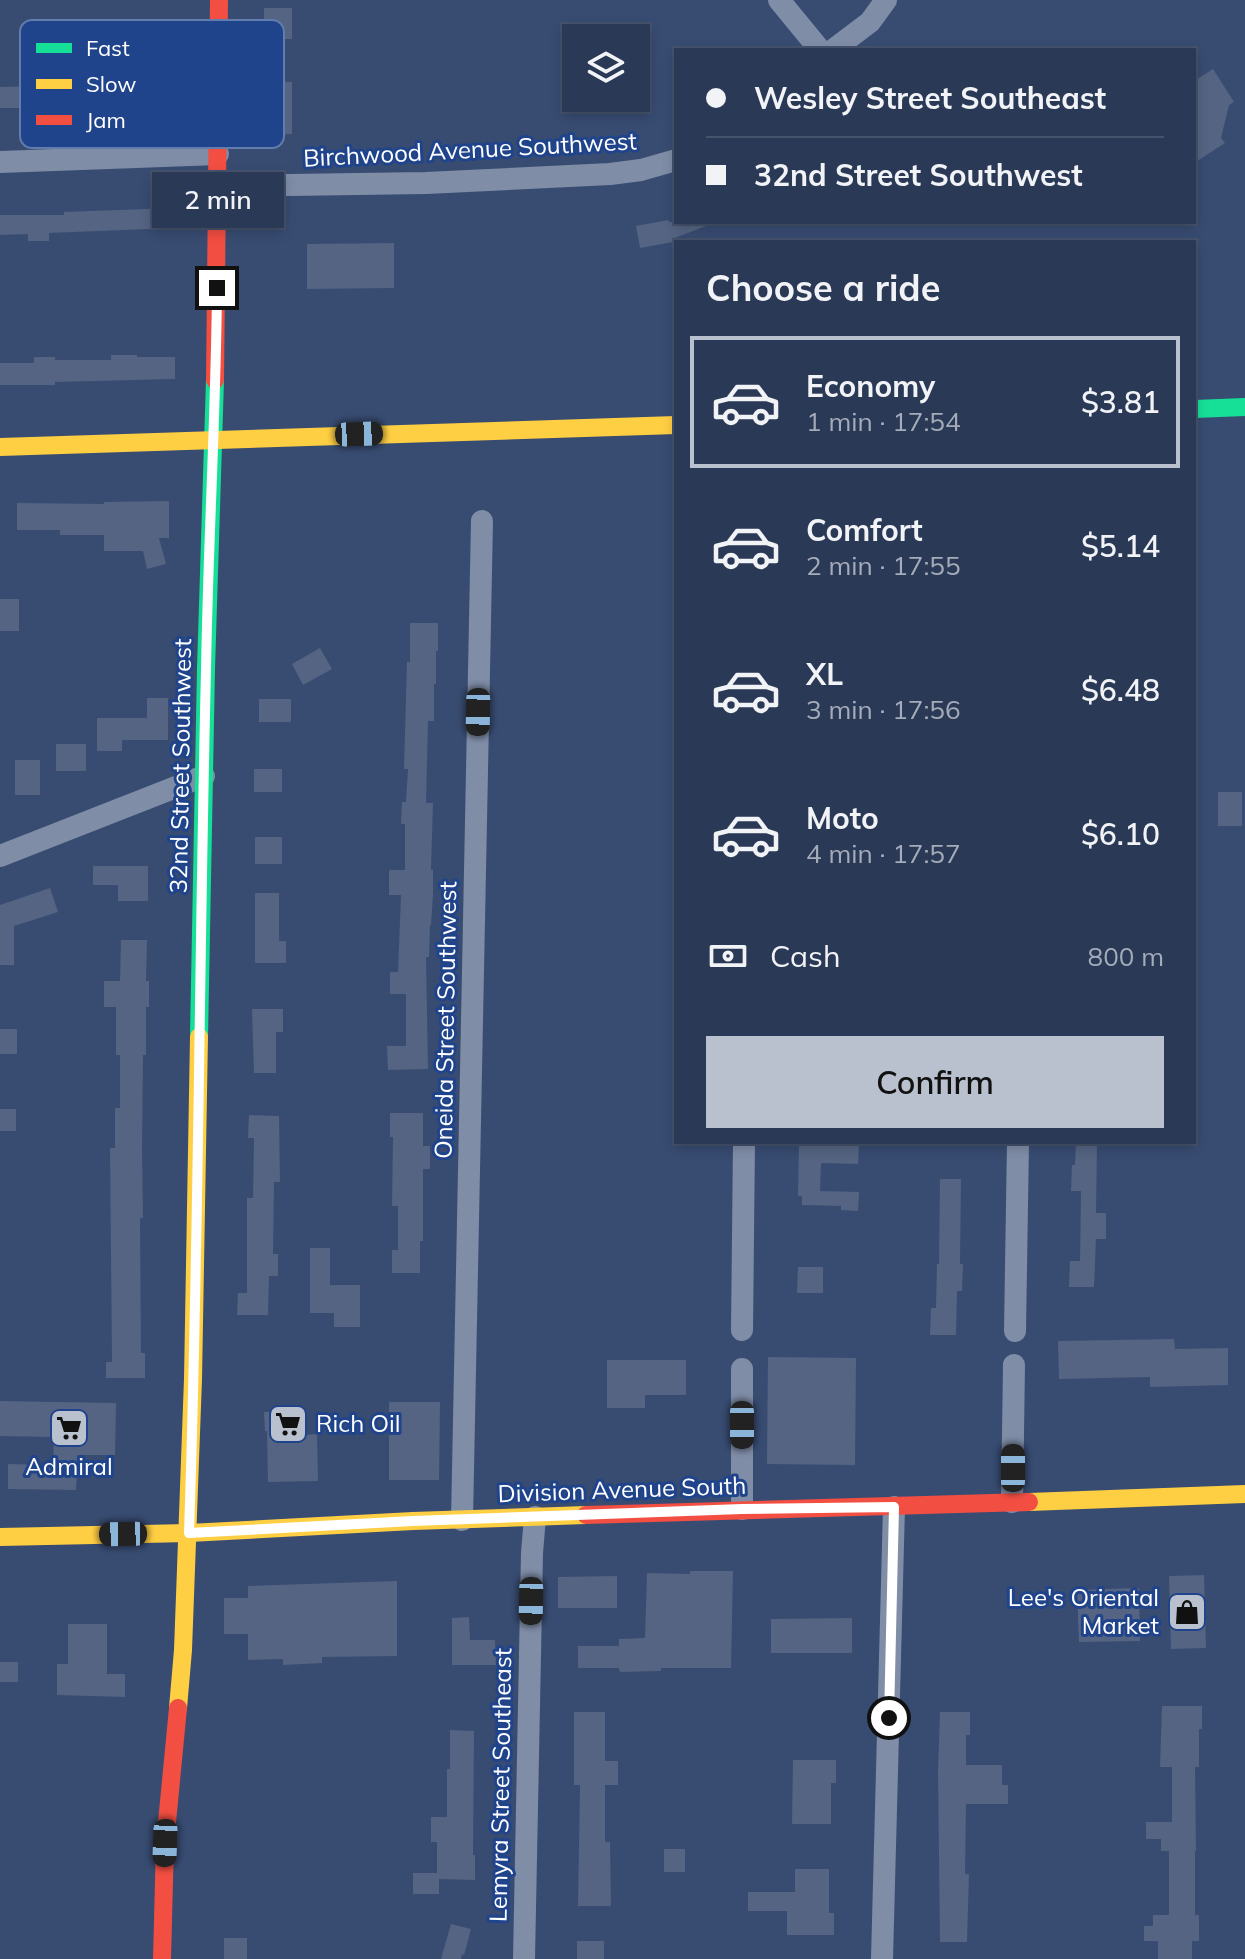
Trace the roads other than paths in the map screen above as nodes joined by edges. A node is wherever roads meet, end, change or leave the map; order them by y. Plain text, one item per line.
1 (219, 0) edge
2 (779, 0) edge
3 (886, 0) edge
4 (219, 20) edge
5 (818, 48) edge
6 (836, 48) edge
7 (218, 148) edge
8 (218, 154) junction
9 (674, 161) edge
10 (0, 162) edge
11 (218, 186) junction
12 (1245, 407) edge
13 (1196, 409) edge
14 (674, 425) edge
15 (214, 438) junction
16 (0, 447) edge
17 (482, 521) dead end
18 (204, 776) junction
19 (0, 856) edge
20 (744, 1144) edge
21 (1018, 1144) edge
22 (742, 1330) dead end
23 (1015, 1331) dead end
24 (1014, 1365) dead end
25 (742, 1369) dead end
26 (1245, 1494) edge
27 (1012, 1502) junction
28 (894, 1507) junction
29 (742, 1509) junction
30 (535, 1517) junction
31 (462, 1520) junction
32 (189, 1533) junction
33 (0, 1537) edge
34 (162, 1959) edge
35 (524, 1959) edge
36 (882, 1959) edge

1 - 4 street, 32nd Street Southwest
2 - 5 street
3 - 6 street
7 - 8 street, 32nd Street Southwest
8 - 10 street
8 - 11 street, 32nd Street Southwest
9 - 11 street, Birchwood Avenue Southwest
11 - 15 street, 32nd Street Southwest
12 - 13 street
14 - 15 street
15 - 16 street
15 - 18 street, 32nd Street Southwest
17 - 31 street, Oneida Street Southwest
18 - 19 street
18 - 32 street, 32nd Street Southwest
20 - 22 street
21 - 23 street
24 - 27 street
25 - 29 street
26 - 27 street, Division Avenue South
27 - 28 street, Division Avenue South
28 - 29 street, Division Avenue South
28 - 36 street
29 - 30 street, Division Avenue South
30 - 31 street, Division Avenue South
30 - 35 street, Lemyra Street Southeast
31 - 32 street, Division Avenue South
32 - 33 street, Division Avenue South
32 - 34 street, 32nd Street Southwest

